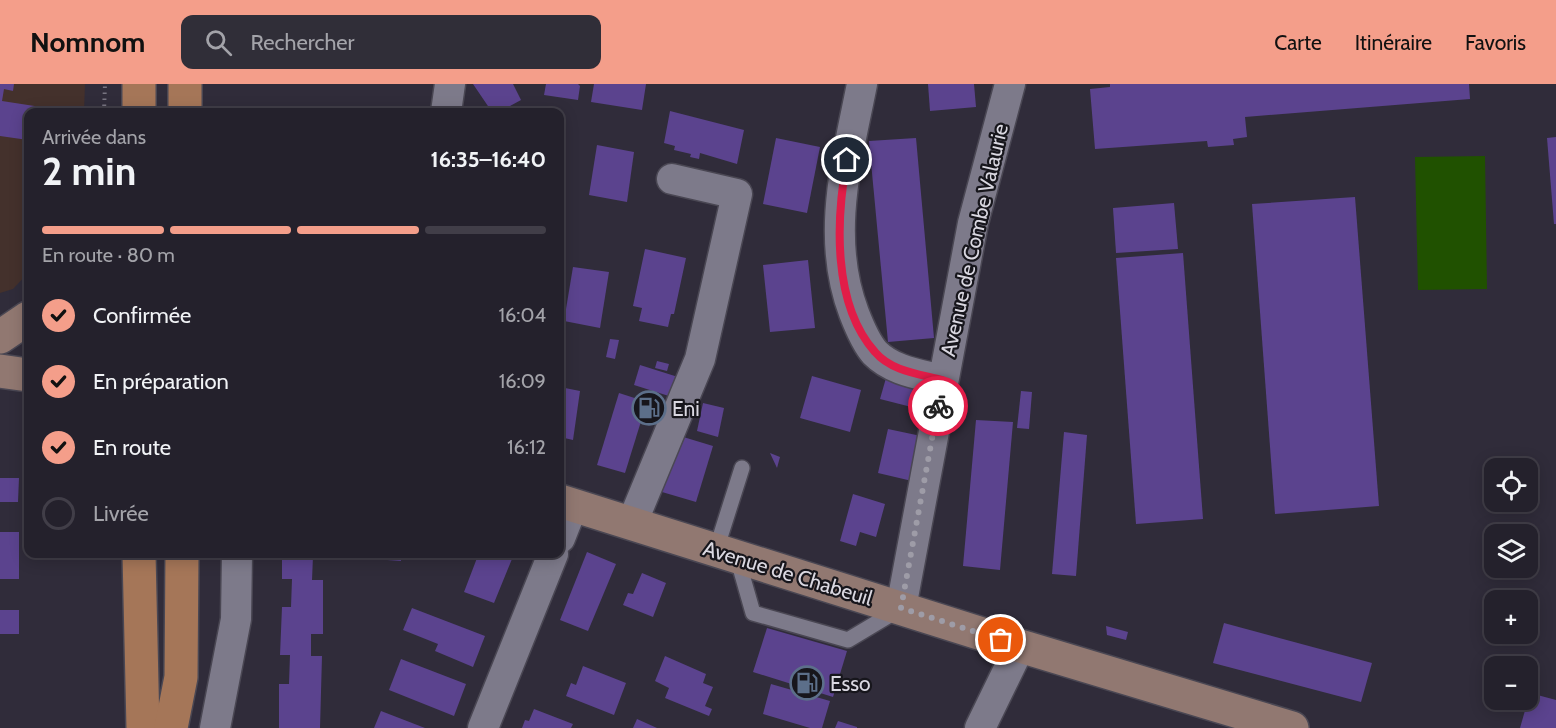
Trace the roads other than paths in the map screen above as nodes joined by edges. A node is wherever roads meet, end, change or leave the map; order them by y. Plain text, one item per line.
1 (139, 84) edge
2 (185, 84) edge
3 (450, 84) edge
4 (862, 84) edge
5 (1010, 84) edge
6 (139, 108) edge
7 (185, 108) edge
8 (447, 108) edge
9 (672, 179) dead end
10 (24, 321) edge
11 (0, 337) edge
12 (942, 380) junction
13 (742, 468) dead end
14 (566, 503) edge
15 (632, 524) junction
16 (727, 553) junction
17 (182, 558) edge
18 (237, 558) edge
19 (551, 558) edge
20 (138, 562) edge
21 (901, 608) junction
22 (1020, 646) junction
23 (143, 728) edge
24 (171, 728) edge
25 (215, 728) edge
26 (483, 728) edge
27 (980, 728) edge
28 (1292, 728) edge

1 - 6 main road
2 - 7 main road
3 - 8 street
4 - 12 street
5 - 12 street, Avenue de Combe Valaurie
9 - 15 street
10 - 11 main road
12 - 21 street, Avenue de Combe Valaurie
13 - 16 lane
14 - 15 main road, Avenue de Chabeuil
15 - 16 main road, Avenue de Chabeuil
16 - 21 main road, Avenue de Chabeuil
16 - 21 lane
17 - 24 main road
18 - 25 street
19 - 26 street
20 - 23 main road
21 - 22 main road, Avenue de Chabeuil
22 - 27 street
22 - 28 main road, Avenue de Chabeuil

